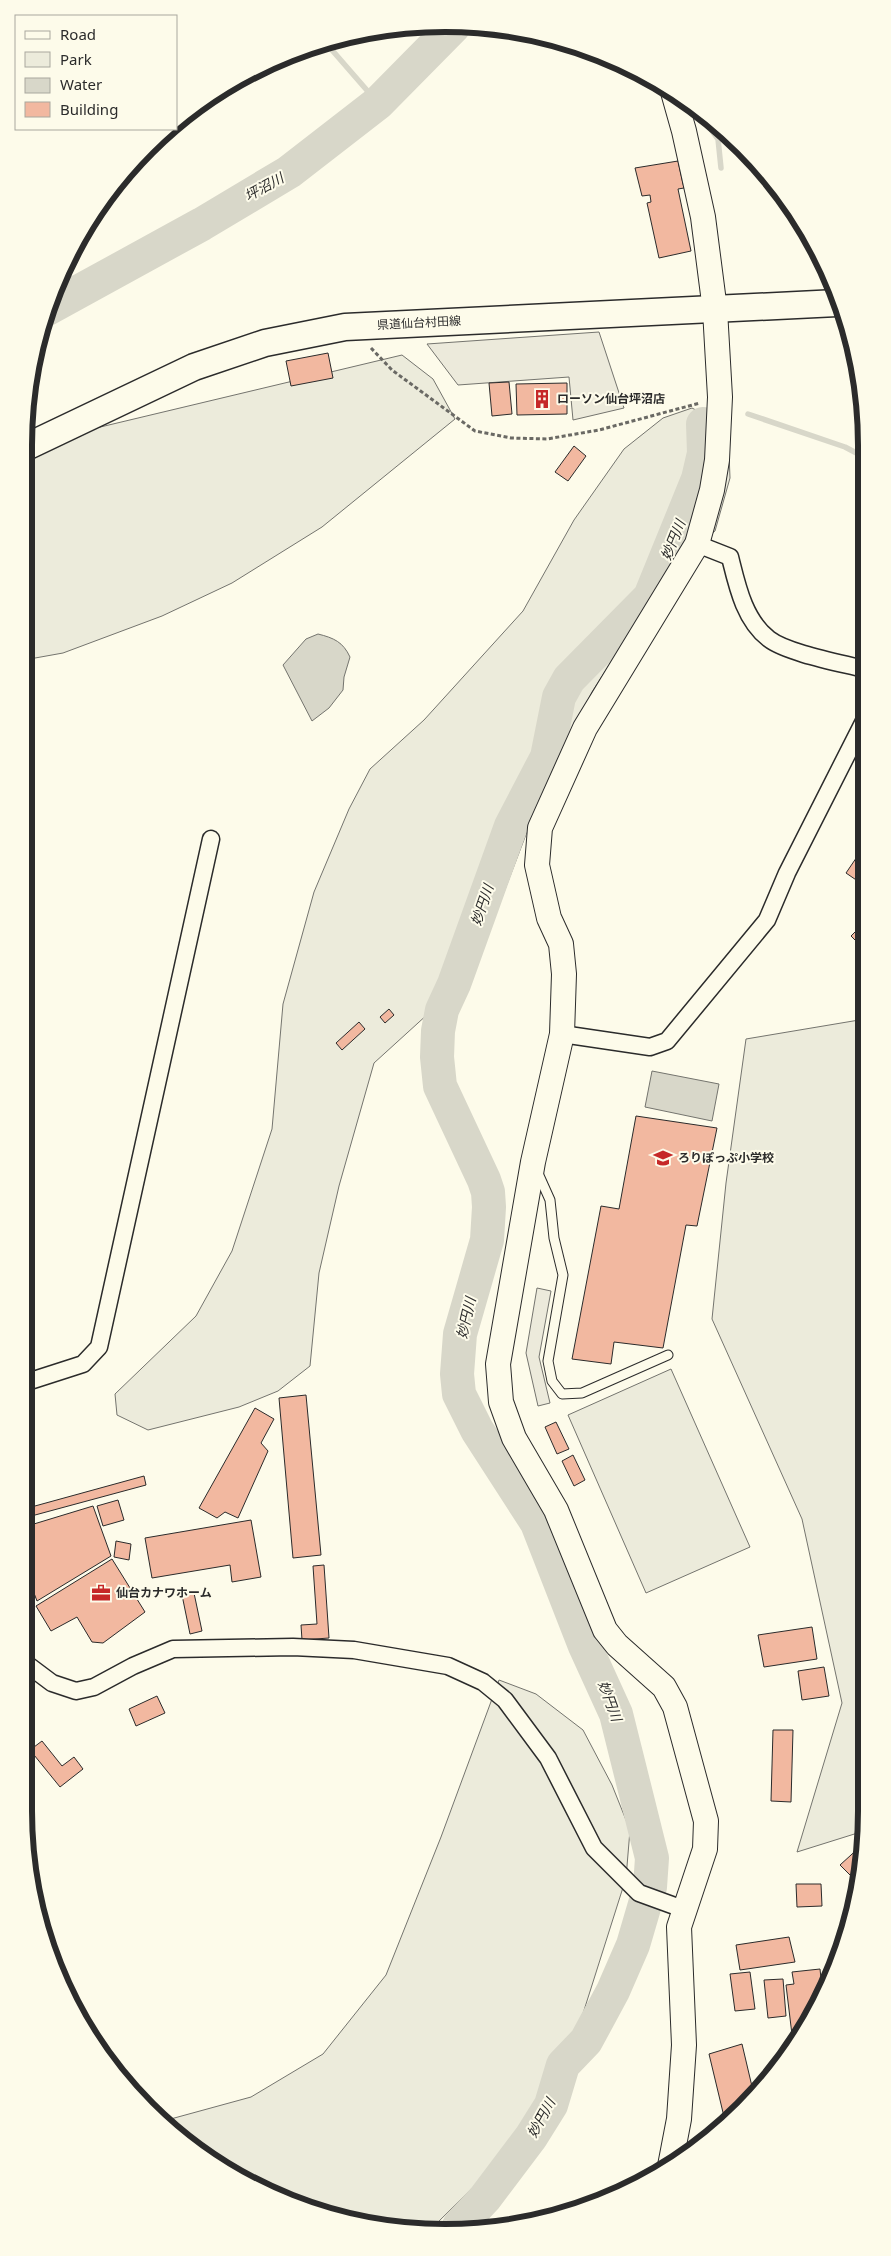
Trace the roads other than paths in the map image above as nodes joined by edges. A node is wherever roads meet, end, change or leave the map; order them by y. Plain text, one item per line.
1 (676, 103) edge
2 (833, 303) edge
3 (716, 310) junction
4 (32, 444) edge
5 (697, 544) junction
6 (858, 667) edge
7 (858, 732) edge
8 (211, 839) dead end
9 (562, 1034) junction
10 (533, 1162) junction
11 (668, 1355) dead end
12 (32, 1380) edge
13 (32, 1668) edge
14 (683, 1909) junction
15 (672, 2156) edge

1 - 3 street
2 - 3 main road, 県道仙台村田線
3 - 4 main road, 県道仙台村田線
3 - 5 street
5 - 6 street
5 - 9 street
7 - 9 street
8 - 12 street
9 - 10 street
10 - 11 lane
10 - 14 street
13 - 14 street
14 - 15 street

